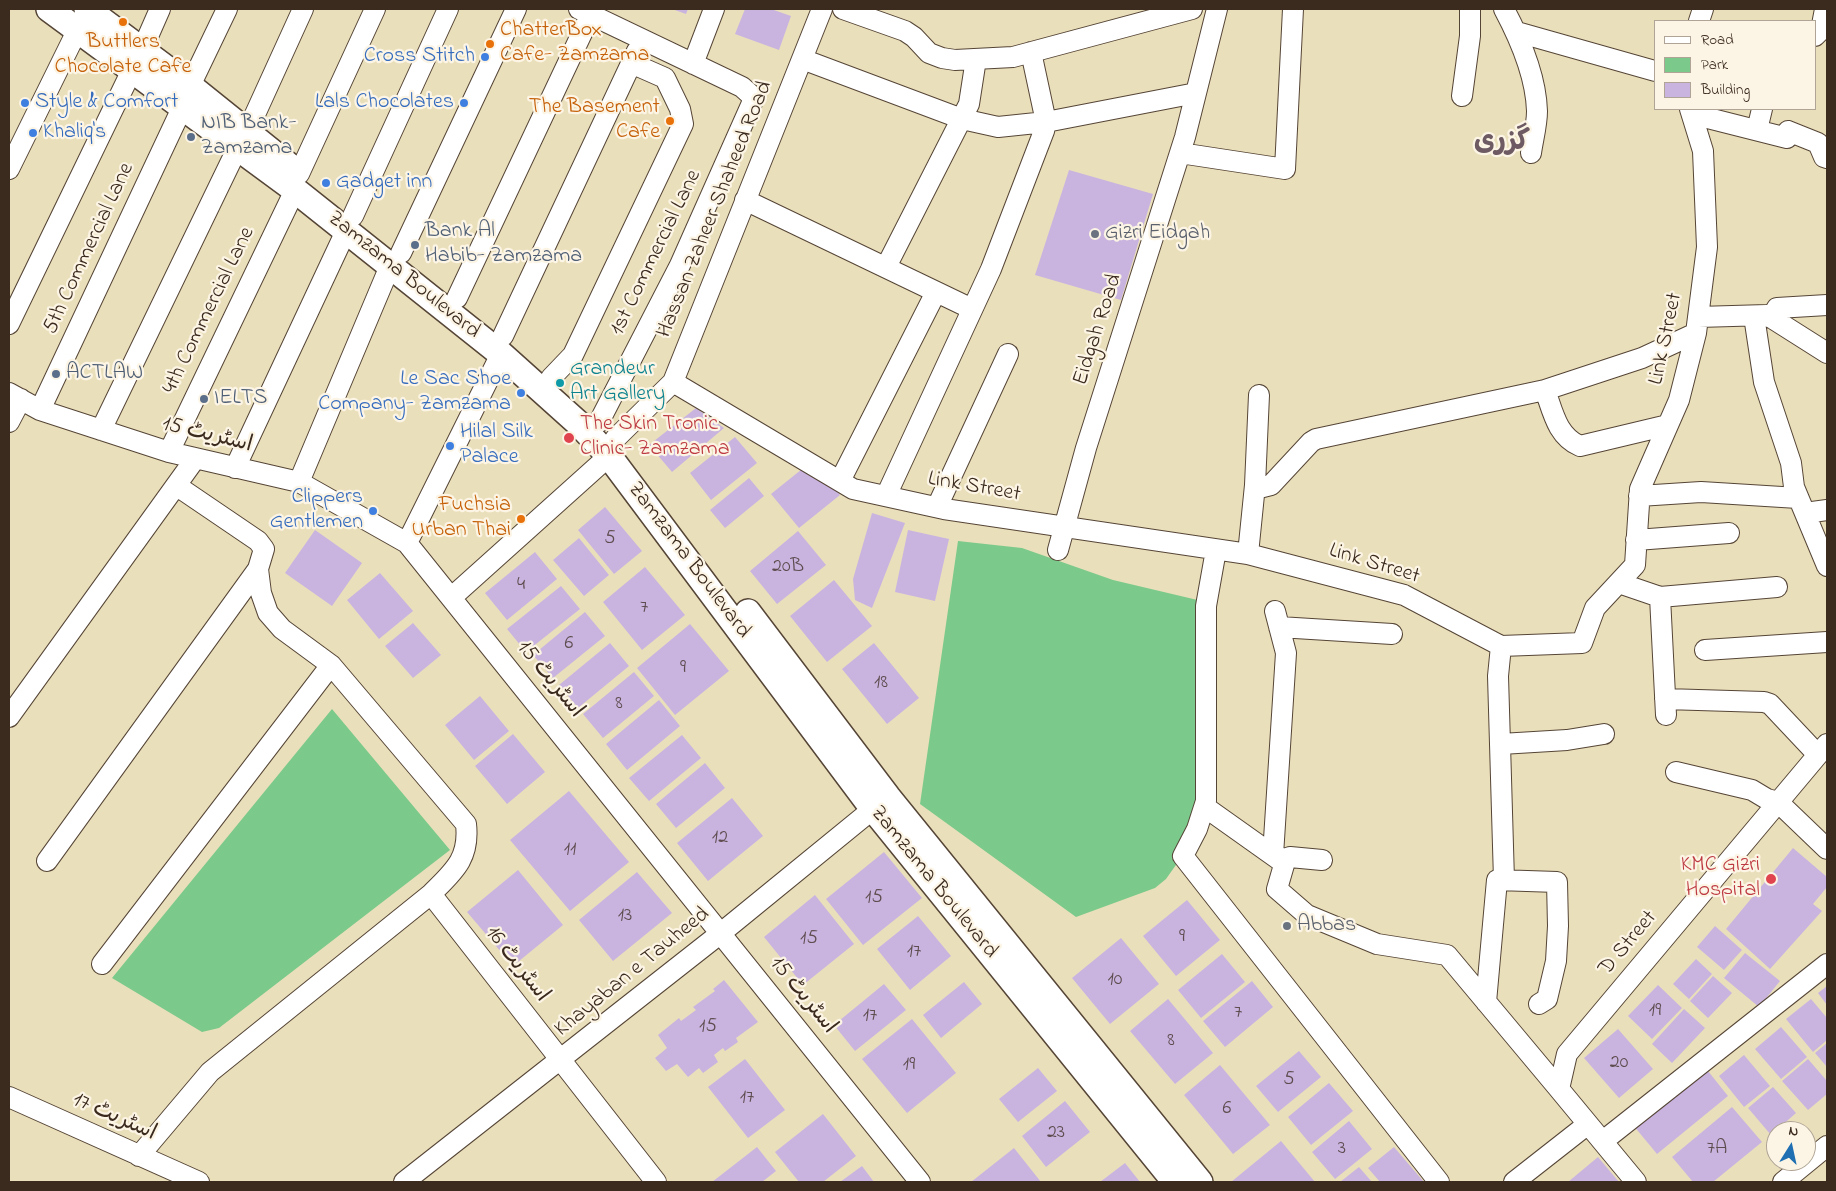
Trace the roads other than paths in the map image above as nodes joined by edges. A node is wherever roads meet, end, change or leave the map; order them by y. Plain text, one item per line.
1 (49, 9) edge
2 (160, 9) edge
3 (227, 9) edge
4 (303, 9) edge
5 (375, 9) edge
6 (448, 9) edge
7 (516, 9) edge
8 (714, 9) edge
9 (822, 9) edge
10 (843, 9) edge
11 (1192, 9) edge
12 (1217, 9) edge
13 (1294, 9) edge
14 (1470, 9) edge
15 (1504, 9) edge
16 (1825, 9) edge
17 (585, 12) edge
18 (83, 19) edge
19 (1517, 32) junction
20 (1816, 35) edge
21 (643, 38) junction
22 (1031, 52) junction
23 (802, 59) junction
24 (976, 59) junction
25 (137, 60) junction
26 (631, 63) junction
27 (693, 64) junction
28 (1654, 71) edge
29 (1196, 93) junction
30 (1462, 96) dead end
31 (186, 97) junction
32 (1762, 110) edge
33 (1691, 111) edge
34 (962, 119) junction
35 (1046, 122) junction
36 (1757, 130) junction
37 (242, 140) junction
38 (1531, 153) dead end
39 (1180, 154) junction
40 (1827, 158) edge
41 (9, 169) edge
42 (297, 182) junction
43 (745, 200) junction
44 (350, 223) junction
45 (396, 259) junction
46 (886, 267) junction
47 (936, 292) junction
48 (457, 298) junction
49 (1827, 305) edge
50 (972, 309) junction
51 (1763, 317) junction
52 (9, 324) edge
53 (1697, 325) junction
54 (502, 345) junction
55 (1827, 353) edge
56 (1008, 354) dead end
57 (551, 378) junction
58 (673, 382) junction
59 (1545, 390) junction
60 (1259, 395) dead end
61 (15, 396) edge
62 (40, 410) junction
63 (9, 422) edge
64 (1668, 425) junction
65 (101, 430) junction
66 (608, 439) junction
67 (169, 452) junction
68 (195, 459) junction
69 (235, 468) junction
70 (840, 481) junction
71 (299, 482) junction
72 (176, 486) junction
73 (1254, 489) junction
74 (886, 496) junction
75 (1639, 496) junction
76 (1801, 505) junction
77 (937, 507) junction
78 (1827, 510) edge
79 (1065, 527) junction
80 (1729, 533) dead end
81 (1636, 540) junction
82 (407, 543) junction
83 (1058, 550) dead end
84 (1216, 550) junction
85 (1248, 554) junction
86 (1827, 566) edge
87 (258, 569) junction
88 (1618, 583) junction
89 (1777, 587) dead end
90 (452, 597) junction
91 (1660, 597) junction
92 (1392, 634) dead end
93 (1827, 642) edge
94 (1501, 646) junction
95 (1705, 650) dead end
96 (331, 664) junction
97 (9, 717) edge
98 (1604, 734) dead end
99 (1501, 744) junction
100 (1822, 750) edge
101 (1676, 772) dead end
102 (1778, 802) junction
103 (881, 803) junction
104 (1205, 807) junction
105 (1827, 849) edge
106 (1279, 857) junction
107 (1322, 860) dead end
108 (47, 861) dead end
109 (1504, 880) junction
110 (431, 894) junction
111 (721, 933) junction
112 (102, 964) dead end
113 (1827, 964) edge
114 (1486, 1002) junction
115 (1539, 1004) dead end
116 (560, 1061) junction
117 (1560, 1089) junction
118 (9, 1097) edge
119 (1588, 1124) junction
120 (1603, 1141) junction
121 (1827, 1146) edge
122 (139, 1156) junction
123 (199, 1182) edge
124 (404, 1182) edge
125 (656, 1182) edge
126 (920, 1182) edge
127 (1175, 1182) edge
128 (1200, 1182) edge
129 (1438, 1182) edge
130 (1514, 1182) edge
131 (1636, 1182) edge
132 (1783, 1182) edge

1 - 18 main road, Zamzama Boulevard
2 - 25 street
3 - 31 street, 5th Commercial Lane
4 - 37 street
5 - 42 street, 4th Commercial Lane
6 - 44 street
7 - 45 street
8 - 27 street
9 - 23 street, Hassan Zaheer Shaheed Road
10 - 24 street
11 - 22 street
12 - 29 street, Eidgah Road
13 - 39 street
14 - 30 street
15 - 19 street
16 - 20 street
17 - 21 street
17 - 48 street
18 - 25 main road, Zamzama Boulevard
18 - 41 street
19 - 28 street
19 - 38 street
21 - 26 street
21 - 27 street
22 - 24 street
22 - 35 street
23 - 34 street
23 - 43 street, Hassan Zaheer Shaheed Road
24 - 34 street
25 - 31 main road, Zamzama Boulevard
25 - 52 street
26 - 54 street
26 - 57 street
27 - 66 street, 1st Commercial Lane
29 - 35 street
29 - 39 street, Eidgah Road
31 - 37 main road, Zamzama Boulevard
31 - 62 street, 5th Commercial Lane
32 - 36 street
33 - 36 street
33 - 53 street, Link Street
34 - 35 street
34 - 46 street
35 - 50 street
36 - 40 street
37 - 42 main road, Zamzama Boulevard
37 - 65 street
39 - 79 street, Eidgah Road
42 - 44 main road, Zamzama Boulevard
42 - 67 street, 4th Commercial Lane
43 - 46 street
43 - 58 street, Hassan Zaheer Shaheed Road
44 - 45 main road, Zamzama Boulevard
44 - 69 street
45 - 48 main road, Zamzama Boulevard
45 - 54 main road, Zamzama Boulevard
45 - 71 street
46 - 47 street
47 - 50 street
47 - 70 street
48 - 54 main road, Zamzama Boulevard
49 - 51 street
50 - 74 street
51 - 53 street
51 - 55 street
51 - 76 street
53 - 59 street
53 - 64 street, Link Street
54 - 57 main road, Zamzama Boulevard
54 - 66 main road, Zamzama Boulevard
54 - 82 street
56 - 77 street
57 - 66 main road, Zamzama Boulevard
58 - 66 street, Hassan Zaheer Shaheed Road
58 - 70 street, Link Street
59 - 64 street
59 - 73 street
60 - 73 street
61 - 62 street, اسٹریٹ 15
61 - 63 street
62 - 65 street, اسٹریٹ 15
64 - 75 street, Link Street
65 - 67 street, اسٹریٹ 15
66 - 90 street, Hassan Zaheer Shaheed Road
66 - 103 main road, Zamzama Boulevard
67 - 68 street, اسٹریٹ 15
68 - 69 street, اسٹریٹ 15
68 - 72 street
69 - 71 street, اسٹریٹ 15
70 - 74 street, Link Street
71 - 82 street, اسٹریٹ 15
72 - 87 street
72 - 97 street
73 - 85 street
74 - 77 street, Link Street
75 - 76 street
75 - 81 street, Link Street
76 - 78 street
76 - 86 street
77 - 79 street, Link Street
79 - 83 street, Eidgah Road
79 - 84 street, Link Street
80 - 81 street
81 - 88 street, Link Street
82 - 90 street, اسٹریٹ 15
84 - 85 street, Link Street
84 - 104 street
85 - 94 street, Link Street
87 - 96 street
87 - 108 street
88 - 91 street
88 - 94 street, Link Street
89 - 91 street
90 - 111 street, اسٹریٹ 15
91 - 100 street
92 - 106 street
93 - 95 street
94 - 99 street
96 - 110 street
96 - 112 street
98 - 99 street
99 - 109 street
100 - 102 street, D Street
101 - 102 street
102 - 105 street
102 - 117 street, D Street
103 - 111 street, Khayaban e Tauheed
103 - 127 main road, Zamzama Boulevard
103 - 128 main road, Zamzama Boulevard
104 - 106 street
104 - 129 street
106 - 107 street
106 - 114 street
109 - 114 street
109 - 115 street
110 - 116 street, اسٹریٹ 16
110 - 122 street
111 - 116 street, Khayaban e Tauheed
111 - 126 street, اسٹریٹ 15
113 - 120 street
114 - 117 street
116 - 124 street, Khayaban e Tauheed
116 - 125 street, اسٹریٹ 16
117 - 119 street
118 - 122 street, اسٹریٹ 17
119 - 120 street
119 - 130 street
120 - 131 street
121 - 132 street
122 - 123 street, اسٹریٹ 17

